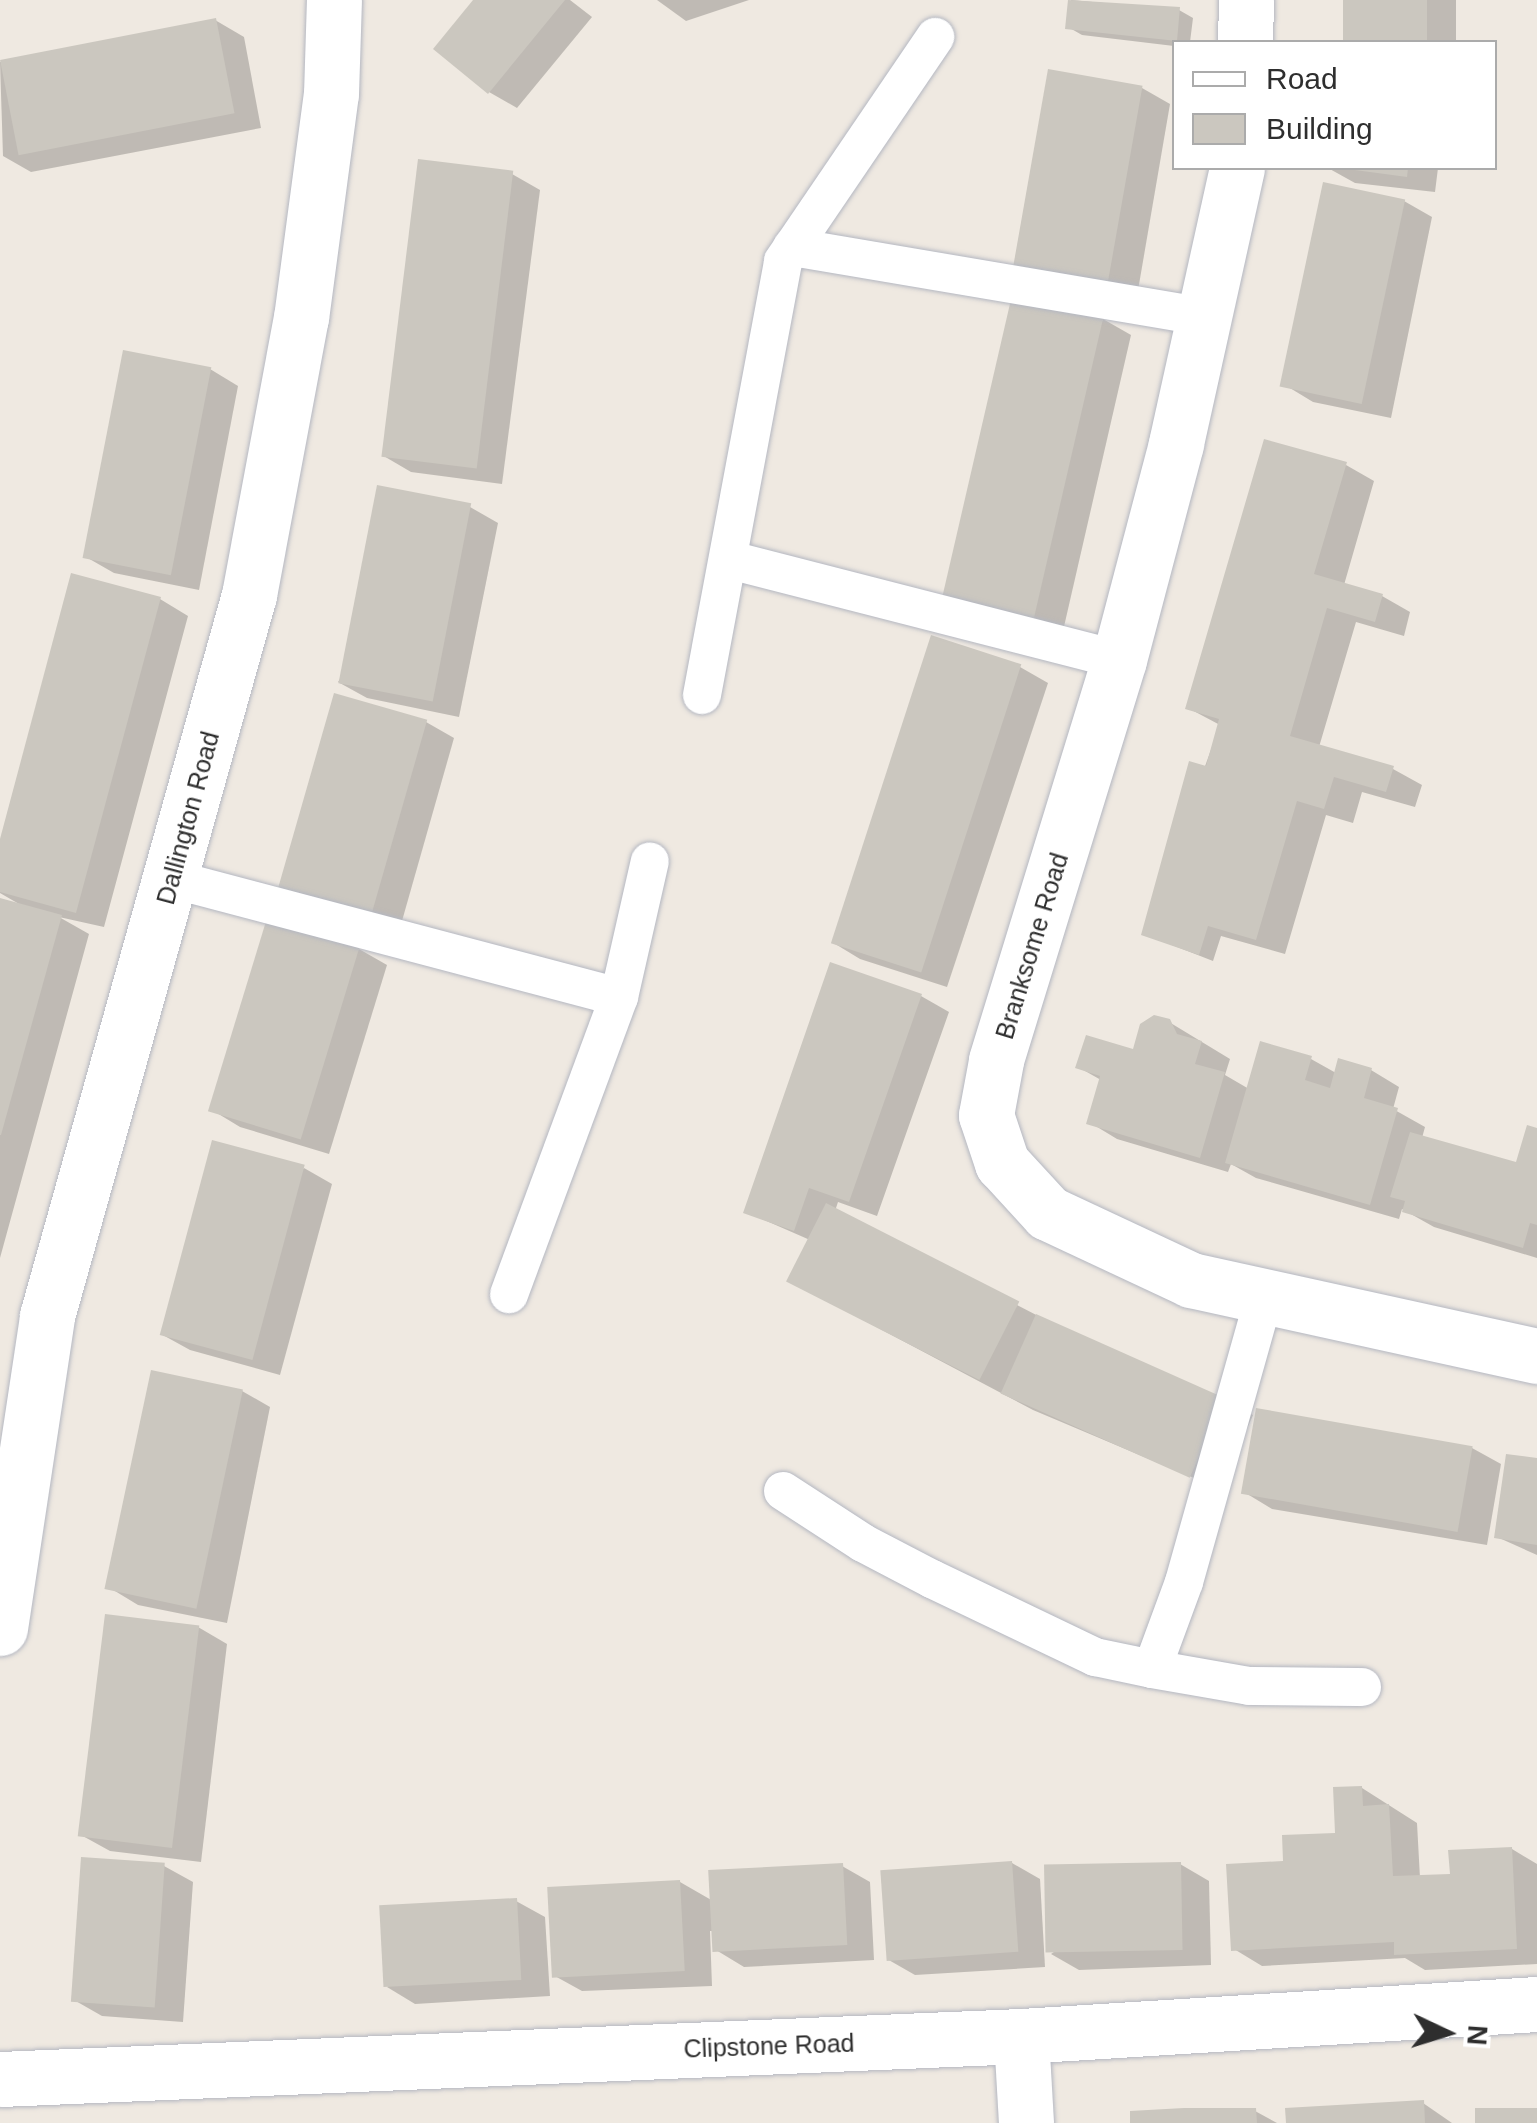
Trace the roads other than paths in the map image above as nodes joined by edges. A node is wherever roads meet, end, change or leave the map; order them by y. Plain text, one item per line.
1 (334, 0) edge
2 (1246, 0) edge
3 (936, 37) dead end
4 (1245, 40) edge
5 (1237, 170) edge
6 (792, 247) junction
7 (1204, 317) junction
8 (730, 560) junction
9 (1119, 660) junction
10 (702, 694) dead end
11 (650, 861) dead end
12 (172, 879) junction
13 (619, 997) junction
14 (509, 1294) dead end
15 (1265, 1294) junction
16 (1537, 1356) edge
17 (782, 1492) dead end
18 (0, 1628) edge
19 (1152, 1670) junction
20 (1362, 1687) dead end
21 (1537, 2004) edge
22 (1021, 2036) junction
23 (0, 2078) edge
24 (1026, 2123) edge

1 - 12 street, Dallington Road
2 - 4 street
3 - 6 lane
5 - 7 street, Branksome Road
6 - 7 lane
6 - 8 lane
7 - 9 street, Branksome Road
8 - 9 lane
8 - 10 lane
9 - 15 street, Branksome Road
11 - 13 lane
12 - 13 lane
12 - 18 street, Dallington Road
13 - 14 lane
15 - 16 street, Branksome Road
15 - 19 lane
17 - 19 lane
19 - 20 lane
21 - 22 street, Clipstone Road
22 - 23 street, Clipstone Road
22 - 24 street

